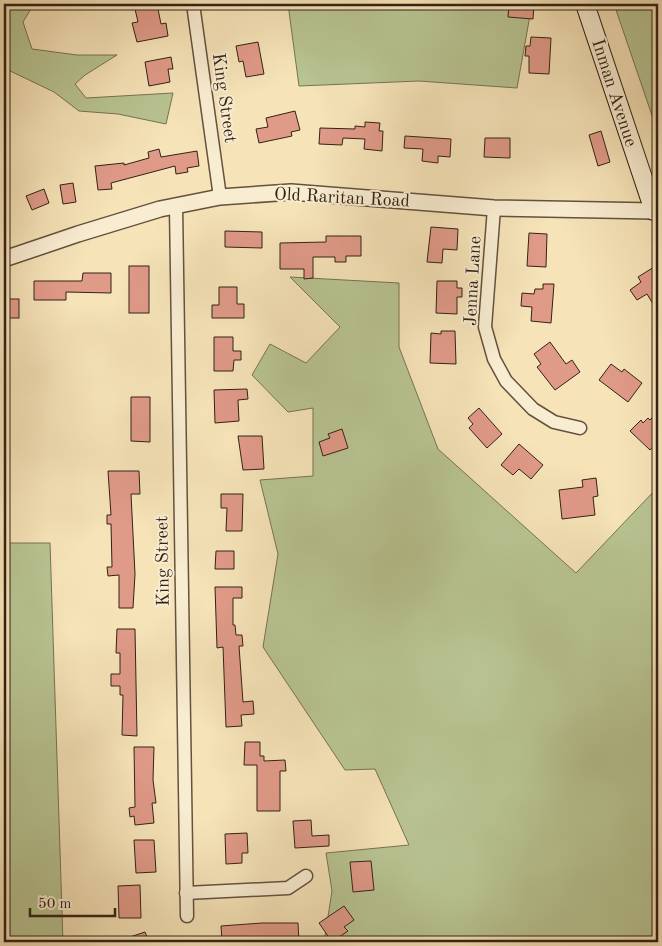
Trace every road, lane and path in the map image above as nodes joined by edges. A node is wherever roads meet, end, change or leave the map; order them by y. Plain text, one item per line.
1 (193, 4) edge
2 (585, 4) edge
3 (220, 197) junction
4 (176, 206) junction
5 (494, 208) junction
6 (656, 211) edge
7 (4, 259) edge
8 (580, 428) dead end
9 (306, 876) dead end
10 (186, 892) junction
11 (187, 916) dead end

1 - 3 street, King Street
2 - 6 main road, Inman Avenue
3 - 4 street, Old Raritan Road
3 - 5 street, Old Raritan Road
4 - 7 street, Old Raritan Road
4 - 10 street, King Street
5 - 6 street, Old Raritan Road
5 - 8 street, Jenna Lane
9 - 10 street
10 - 11 street, King Street

